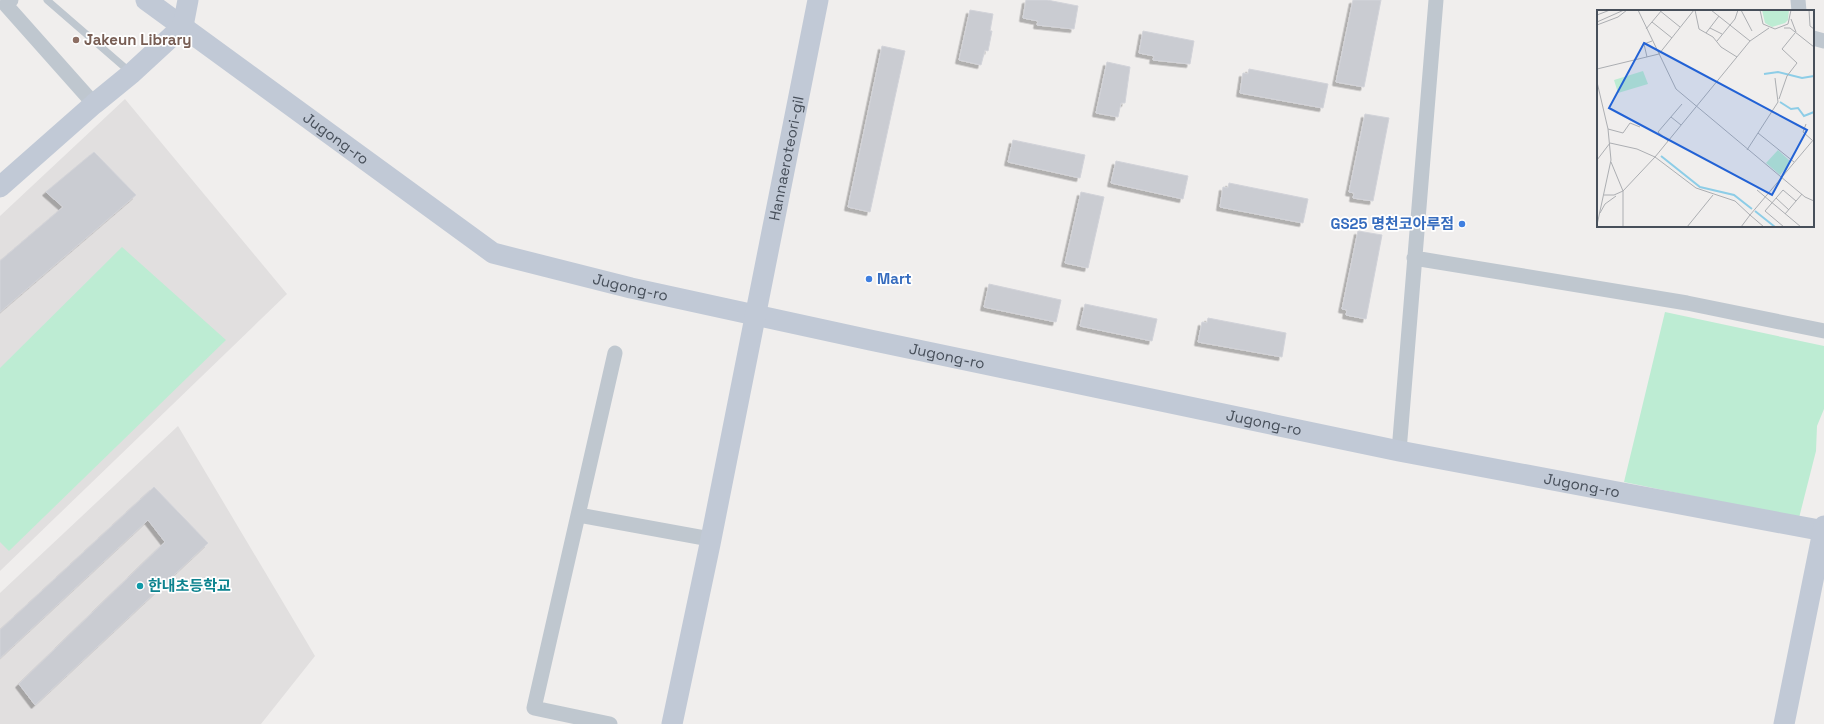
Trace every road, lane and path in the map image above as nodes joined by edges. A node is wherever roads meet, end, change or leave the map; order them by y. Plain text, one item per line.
1 (11, 0) edge
2 (47, 0) edge
3 (146, 0) edge
4 (188, 0) edge
5 (818, 0) edge
6 (1436, 0) edge
7 (1798, 0) edge
8 (1799, 10) edge
9 (183, 26) junction
10 (1814, 38) edge
11 (1824, 41) edge
12 (132, 74) junction
13 (94, 104) junction
14 (0, 187) edge
15 (1414, 258) junction
16 (754, 316) junction
17 (1824, 331) edge
18 (615, 353) dead end
19 (1399, 451) junction
20 (579, 515) junction
21 (1824, 529) edge
22 (710, 539) junction
23 (610, 724) edge
24 (672, 724) edge
25 (1784, 724) edge

1 - 13 street
2 - 12 lane
3 - 9 street, Jugong-ro
4 - 9 street
5 - 16 street, Hannaeroteori-gil
6 - 15 street
7 - 8 street
9 - 12 street
9 - 16 street, Jugong-ro
10 - 11 street
12 - 13 street
13 - 14 street
15 - 17 street
15 - 19 street
16 - 19 street, Jugong-ro
16 - 22 street, Hannaeroteori-gil
18 - 20 street
19 - 21 street, Jugong-ro
20 - 22 street
20 - 23 street
21 - 25 street
22 - 24 street, Hannaeroteori-gil

